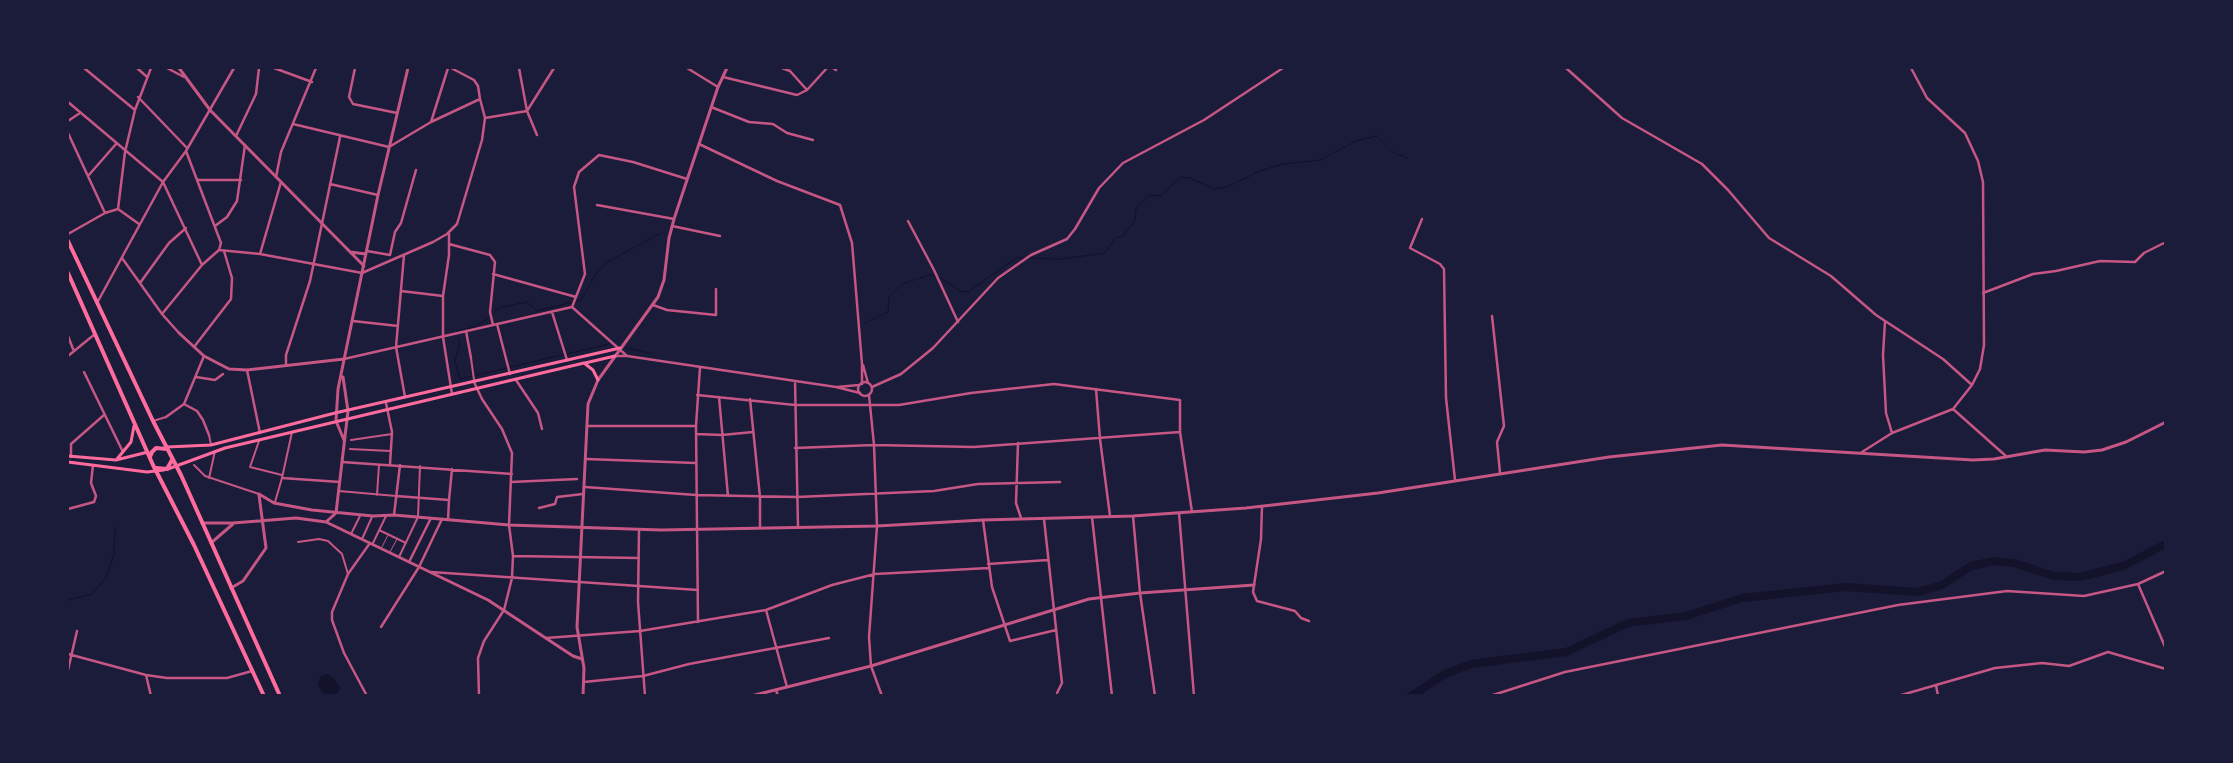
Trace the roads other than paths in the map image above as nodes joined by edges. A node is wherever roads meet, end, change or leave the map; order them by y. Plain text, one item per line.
1 (84, 68) edge
2 (137, 68) edge
3 (151, 68) edge
4 (167, 68) edge
5 (179, 68) edge
6 (234, 68) edge
7 (259, 68) edge
8 (274, 68) edge
9 (316, 68) edge
10 (355, 68) edge
11 (408, 68) edge
12 (450, 68) edge
13 (518, 68) edge
14 (554, 68) edge
15 (687, 68) edge
16 (727, 68) edge
17 (782, 68) edge
18 (828, 68) edge
19 (1283, 68) edge
20 (1566, 68) edge
21 (1911, 68) edge
22 (146, 76) junction
23 (184, 77) junction
24 (723, 77) junction
25 (312, 82) junction
26 (718, 87) junction
27 (807, 90) junction
28 (138, 97) junction
29 (480, 99) junction
30 (68, 102) edge
31 (712, 108) junction
32 (135, 110) junction
33 (210, 110) junction
34 (527, 111) junction
35 (398, 112) junction
36 (80, 113) junction
37 (485, 118) junction
38 (68, 121) edge
39 (431, 122) junction
40 (293, 124) junction
41 (68, 133) edge
42 (537, 135) dead end
43 (236, 136) junction
44 (340, 137) junction
45 (813, 140) dead end
46 (116, 144) junction
47 (699, 144) junction
48 (244, 145) junction
49 (390, 147) junction
50 (187, 149) junction
51 (125, 152) junction
52 (416, 170) dead end
53 (88, 176) junction
54 (276, 177) junction
55 (687, 179) junction
56 (197, 180) junction
57 (241, 180) junction
58 (163, 182) junction
59 (281, 182) junction
60 (330, 184) junction
61 (378, 195) junction
62 (597, 205) dead end
63 (118, 209) junction
64 (105, 213) junction
65 (674, 218) junction
66 (1422, 219) dead end
67 (908, 221) dead end
68 (321, 223) junction
69 (139, 224) junction
70 (215, 226) junction
71 (672, 226) junction
72 (186, 228) junction
73 (449, 232) junction
74 (68, 234) edge
75 (720, 236) dead end
76 (68, 241) edge
77 (2166, 242) edge
78 (449, 244) junction
79 (219, 250) junction
80 (224, 250) junction
81 (350, 252) junction
82 (366, 252) junction
83 (260, 254) junction
84 (404, 254) junction
85 (390, 255) junction
86 (122, 258) junction
87 (392, 259) junction
88 (314, 263) junction
89 (202, 265) junction
90 (364, 266) junction
91 (68, 273) edge
92 (362, 273) junction
93 (493, 274) junction
94 (140, 283) junction
95 (716, 289) dead end
96 (401, 291) junction
97 (1983, 293) junction
98 (443, 296) junction
99 (576, 297) junction
100 (97, 303) junction
101 (653, 305) junction
102 (572, 307) junction
103 (552, 312) junction
104 (162, 314) junction
105 (1492, 316) dead end
106 (353, 321) junction
107 (1885, 321) junction
108 (958, 322) junction
109 (497, 324) junction
110 (493, 325) junction
111 (398, 326) junction
112 (466, 331) junction
113 (178, 332) joint
114 (96, 333) junction
115 (68, 336) edge
116 (443, 337) junction
117 (69, 342) edge
118 (194, 347) junction
119 (396, 347) junction
120 (620, 348) junction
121 (73, 349) junction
122 (68, 356) edge
123 (204, 356) junction
124 (615, 356) junction
125 (627, 356) junction
126 (471, 358) joint
127 (567, 358) junction
128 (344, 359) junction
129 (584, 363) junction
130 (286, 364) junction
131 (862, 364) junction
132 (700, 367) junction
133 (248, 370) junction
134 (84, 372) dead end
135 (509, 372) junction
136 (223, 374) dead end
137 (342, 376) junction
138 (196, 377) junction
139 (474, 380) junction
140 (516, 380) junction
141 (598, 380) junction
142 (794, 381) junction
143 (868, 383) junction
144 (861, 384) junction
145 (1972, 384) junction
146 (451, 387) junction
147 (836, 387) junction
148 (872, 387) junction
149 (476, 388) junction
150 (1096, 388) junction
151 (860, 393) junction
152 (452, 394) junction
153 (697, 395) junction
154 (869, 395) junction
155 (719, 397) junction
156 (406, 398) junction
157 (750, 399) junction
158 (386, 403) junction
159 (184, 404) junction
160 (795, 405) junction
161 (872, 405) junction
162 (388, 409) junction
163 (1953, 409) junction
164 (131, 410) junction
165 (348, 410) junction
166 (335, 413) junction
167 (104, 415) junction
168 (166, 417) joint
169 (347, 419) junction
170 (153, 421) junction
171 (336, 421) junction
172 (2166, 422) edge
173 (587, 426) junction
174 (696, 426) junction
175 (542, 429) dead end
176 (292, 432) junction
177 (753, 432) junction
178 (1180, 432) junction
179 (260, 433) junction
180 (1892, 433) junction
181 (392, 434) junction
182 (696, 434) junction
183 (722, 435) junction
184 (209, 436) joint
185 (1100, 439) junction
186 (344, 440) junction
187 (351, 440) dead end
188 (259, 441) junction
189 (1018, 444) junction
190 (211, 445) junction
191 (874, 445) junction
192 (166, 448) junction
193 (795, 448) junction
194 (350, 449) dead end
195 (154, 450) junction
196 (215, 451) junction
197 (391, 451) junction
198 (148, 452) junction
199 (1862, 452) junction
200 (123, 453) junction
201 (69, 457) edge
202 (172, 457) junction
203 (2007, 457) junction
204 (150, 458) junction
205 (586, 459) junction
206 (116, 460) junction
207 (68, 462) edge
208 (342, 462) junction
209 (696, 463) junction
210 (379, 464) junction
211 (390, 464) junction
212 (93, 465) junction
213 (153, 465) junction
214 (194, 465) dead end
215 (400, 465) junction
216 (177, 466) junction
217 (420, 466) junction
218 (452, 469) junction
219 (165, 470) junction
220 (156, 471) junction
221 (1500, 473) junction
222 (512, 474) junction
223 (282, 477) junction
224 (209, 478) junction
225 (577, 479) dead end
226 (1455, 480) junction
227 (340, 482) junction
228 (511, 482) junction
229 (1060, 482) dead end
230 (1016, 483) junction
231 (585, 487) junction
232 (339, 491) junction
233 (876, 493) junction
234 (259, 494) junction
235 (585, 494) junction
236 (377, 495) junction
237 (696, 495) junction
238 (396, 496) junction
239 (728, 496) junction
240 (419, 497) junction
241 (760, 497) junction
242 (797, 497) junction
243 (449, 500) junction
244 (274, 503) junction
245 (1262, 506) junction
246 (68, 508) edge
247 (539, 508) dead end
248 (364, 509) dead end
249 (1192, 512) junction
250 (336, 513) junction
251 (1179, 513) junction
252 (362, 514) junction
253 (387, 514) junction
254 (394, 515) junction
255 (373, 516) junction
256 (1133, 516) junction
257 (418, 517) junction
258 (1092, 517) junction
259 (1110, 517) junction
260 (432, 518) junction
261 (1021, 518) junction
262 (262, 519) junction
263 (1044, 519) junction
264 (442, 520) junction
265 (448, 520) junction
266 (983, 520) junction
267 (326, 522) junction
268 (201, 523) junction
269 (233, 524) junction
270 (509, 526) junction
271 (877, 526) junction
272 (798, 527) junction
273 (760, 528) junction
274 (582, 529) junction
275 (696, 529) junction
276 (379, 530) junction
277 (639, 530) junction
278 (351, 534) junction
279 (388, 534) junction
280 (397, 538) junction
281 (362, 540) junction
282 (298, 542) dead end
283 (406, 543) junction
284 (210, 544) junction
285 (371, 544) junction
286 (381, 549) junction
287 (390, 553) junction
288 (513, 556) junction
289 (399, 558) junction
290 (639, 558) junction
291 (579, 559) junction
292 (1048, 560) junction
293 (409, 562) junction
294 (988, 564) junction
295 (419, 567) junction
296 (989, 568) junction
297 (2166, 570) edge
298 (429, 572) junction
299 (348, 574) junction
300 (875, 574) junction
301 (512, 578) junction
302 (579, 581) junction
303 (2138, 584) junction
304 (638, 585) junction
305 (1254, 585) junction
306 (231, 588) junction
307 (1184, 589) junction
308 (698, 590) junction
309 (1140, 593) junction
310 (1101, 597) junction
311 (504, 610) junction
312 (766, 610) junction
313 (1054, 610) junction
314 (1309, 621) dead end
315 (698, 622) junction
316 (1004, 624) junction
317 (380, 627) dead end
318 (1056, 630) junction
319 (77, 631) dead end
320 (640, 631) junction
321 (578, 636) junction
322 (546, 638) junction
323 (830, 638) dead end
324 (776, 647) junction
325 (2166, 649) edge
326 (69, 654) edge
327 (582, 659) junction
328 (872, 666) junction
329 (2166, 669) edge
330 (68, 670) edge
331 (253, 671) junction
332 (146, 675) junction
333 (643, 676) junction
334 (584, 682) junction
335 (1936, 685) junction
336 (787, 687) junction
337 (776, 690) junction
338 (1057, 693) dead end
339 (152, 696) edge
340 (264, 696) edge
341 (280, 696) edge
342 (367, 696) edge
343 (479, 696) edge
344 (583, 696) edge
345 (645, 696) edge
346 (751, 696) edge
347 (778, 696) edge
348 (882, 696) edge
349 (1112, 696) edge
350 (1155, 696) edge
351 (1194, 696) edge
352 (1490, 696) edge
353 (1898, 696) edge
354 (1938, 696) edge

1 - 32 street
2 - 22 street
3 - 22 street
4 - 23 street
5 - 23 street
6 - 33 street
7 - 43 street
8 - 25 street
9 - 25 street
10 - 35 street
11 - 35 street
12 - 29 street
12 - 39 street
13 - 34 street
14 - 34 street
15 - 26 street
16 - 24 street
17 - 27 street
18 - 27 street
19 - 108 street
20 - 107 street
21 - 97 street
22 - 28 street
23 - 33 street
24 - 26 street
24 - 27 street
25 - 40 street
26 - 31 street
28 - 32 street
28 - 50 street
29 - 37 street
29 - 39 street
30 - 36 street
31 - 45 street
31 - 47 street
32 - 51 street
33 - 43 street
33 - 50 street
34 - 37 street
34 - 42 street
35 - 49 street
36 - 38 street
36 - 46 street
37 - 73 street
39 - 49 street
40 - 44 street
40 - 54 street
41 - 53 street
43 - 48 street
44 - 49 street
44 - 60 street
46 - 51 street
46 - 53 street
47 - 55 street
47 - 131 street
48 - 54 street
48 - 57 street
49 - 61 street
50 - 56 street
50 - 58 street
51 - 58 street
51 - 63 street
52 - 85 street
53 - 64 street
54 - 59 street
55 - 65 street
55 - 99 street
56 - 57 street
56 - 70 street
57 - 70 street
58 - 69 street
58 - 72 street
59 - 68 street
59 - 83 street
60 - 61 street
60 - 68 street
61 - 82 street
62 - 65 street
63 - 64 street
63 - 69 street
64 - 74 street
65 - 71 street
66 - 226 street
67 - 108 street
68 - 81 street
68 - 88 street
69 - 86 street
70 - 79 street
71 - 75 street
71 - 101 street
72 - 89 street
72 - 94 street
73 - 78 street
73 - 84 street
76 - 100 highway
77 - 97 street
78 - 93 street
78 - 98 street
79 - 80 street
79 - 89 street
80 - 83 street
80 - 118 street
81 - 82 street
81 - 90 street
82 - 85 street
82 - 90 street
83 - 88 street
84 - 87 street
84 - 96 street
85 - 87 street
86 - 94 street
86 - 100 street
87 - 92 street
88 - 92 street
88 - 130 street
89 - 104 street
90 - 92 street
91 - 114 highway
92 - 106 street
93 - 99 street
93 - 110 street
94 - 104 street
95 - 101 street
96 - 98 street
96 - 111 street
97 - 145 street
98 - 116 street
99 - 102 street
100 - 170 highway
101 - 120 street
102 - 103 street
102 - 120 street
103 - 109 street
103 - 127 street
104 - 113 street
105 - 221 street
106 - 111 street
106 - 128 street
107 - 145 street
107 - 180 street
108 - 148 street
109 - 110 street
109 - 135 street
110 - 112 street
111 - 119 street
112 - 116 street
112 - 126 street
113 - 118 street
114 - 121 street
114 - 164 highway
115 - 117 street
116 - 119 street
116 - 146 street
117 - 121 street
118 - 123 street
119 - 128 street
119 - 156 street
120 - 124 street
120 - 125 street
120 - 127 main road
121 - 122 street
123 - 133 street
123 - 138 street
124 - 125 street
124 - 129 main road
124 - 141 street
125 - 132 street
126 - 139 street
127 - 135 main road
128 - 130 street
128 - 137 street
129 - 140 main road
129 - 141 main road
130 - 133 street
131 - 143 street
131 - 144 street
132 - 142 street
132 - 153 street
133 - 179 street
134 - 167 street
135 - 139 main road
136 - 138 street
137 - 165 street
137 - 166 street
138 - 159 street
139 - 146 main road
139 - 149 street
140 - 149 main road
140 - 175 street
141 - 173 street
142 - 147 street
142 - 160 street
143 - 144 street
143 - 148 street
144 - 147 street
144 - 151 street
145 - 163 street
146 - 152 street
146 - 156 main road
147 - 151 street
148 - 154 street
149 - 152 main road
149 - 222 street
150 - 161 street
150 - 178 street
150 - 185 street
151 - 154 street
152 - 162 main road
153 - 155 street
153 - 174 street
154 - 161 street
155 - 157 street
155 - 183 street
156 - 158 main road
157 - 160 street
157 - 177 street
158 - 162 street
158 - 165 main road
159 - 168 street
159 - 184 street
160 - 161 street
160 - 193 street
161 - 191 street
162 - 169 main road
162 - 181 street
163 - 180 street
163 - 203 street
164 - 198 highway
164 - 200 main road
165 - 166 main road
165 - 169 street
166 - 171 street
166 - 179 main road
167 - 200 street
167 - 201 street
168 - 170 street
169 - 171 main road
169 - 186 street
170 - 192 highway
171 - 176 main road
171 - 186 street
172 - 203 street
173 - 174 street
173 - 205 street
174 - 182 street
176 - 188 main road
176 - 223 street
177 - 183 street
177 - 241 street
178 - 185 street
178 - 249 street
179 - 190 main road
180 - 199 street
181 - 187 street
181 - 197 street
182 - 183 street
182 - 209 street
183 - 239 street
184 - 190 street
185 - 189 street
185 - 259 street
186 - 208 street
188 - 196 main road
188 - 223 street
189 - 191 street
189 - 230 street
190 - 192 main road
191 - 193 street
191 - 233 street
192 - 195 highway
192 - 202 highway
193 - 242 street
194 - 197 street
195 - 198 main road
195 - 204 highway
196 - 216 main road
196 - 224 street
197 - 211 street
198 - 204 highway
198 - 206 main road
199 - 203 street
199 - 221 street
200 - 206 main road
201 - 206 main road
202 - 216 highway
202 - 219 highway
204 - 213 highway
205 - 209 street
205 - 231 street
207 - 212 main road
208 - 210 street
208 - 227 street
209 - 237 street
210 - 211 street
210 - 236 street
211 - 215 street
212 - 220 main road
212 - 246 street
213 - 219 highway
213 - 220 highway
214 - 224 street
215 - 217 street
215 - 238 street
216 - 219 main road
216 - 268 highway
217 - 218 street
217 - 240 street
218 - 222 street
218 - 243 street
219 - 220 main road
220 - 331 highway
221 - 226 street
222 - 228 street
223 - 227 street
223 - 244 street
224 - 234 street
225 - 228 street
226 - 245 street
227 - 232 street
228 - 270 street
229 - 230 street
230 - 233 street
230 - 261 street
231 - 235 street
231 - 237 street
232 - 236 street
232 - 250 street
233 - 242 street
233 - 271 street
234 - 244 street
234 - 262 street
235 - 247 street
235 - 274 street
236 - 238 street
237 - 239 street
237 - 275 street
238 - 240 street
238 - 254 street
239 - 241 street
240 - 243 street
240 - 257 street
241 - 242 street
241 - 273 street
242 - 272 street
243 - 265 street
244 - 250 street
245 - 249 street
245 - 305 street
248 - 252 street
249 - 251 street
250 - 252 street
250 - 267 street
251 - 256 street
251 - 307 street
252 - 255 street
252 - 278 street
253 - 254 street
253 - 255 street
253 - 276 street
254 - 257 street
255 - 281 street
256 - 259 street
256 - 309 street
257 - 260 street
257 - 283 street
258 - 259 street
258 - 263 street
258 - 310 street
260 - 264 street
260 - 293 street
261 - 263 street
261 - 266 street
262 - 267 street
262 - 269 street
262 - 306 street
263 - 292 street
264 - 265 street
264 - 295 street
265 - 270 street
266 - 271 street
266 - 294 street
267 - 278 street
268 - 269 street
268 - 284 highway
269 - 284 street
270 - 274 street
270 - 288 street
271 - 272 street
271 - 300 street
272 - 273 street
273 - 275 street
274 - 277 street
274 - 291 street
275 - 277 street
275 - 308 street
276 - 279 street
276 - 285 street
277 - 290 street
278 - 281 street
279 - 280 street
279 - 286 lane
280 - 283 street
280 - 287 lane
281 - 285 street
282 - 299 street
283 - 289 street
284 - 306 highway
285 - 286 street
285 - 299 street
286 - 287 street
287 - 289 street
288 - 291 street
288 - 301 street
289 - 293 street
290 - 291 street
290 - 304 street
291 - 302 street
292 - 294 street
292 - 313 street
293 - 295 street
294 - 296 street
295 - 298 street
295 - 317 street
296 - 300 street
296 - 316 street
297 - 303 street
298 - 301 street
298 - 311 street
299 - 342 street
300 - 312 street
300 - 328 street
301 - 302 street
301 - 311 street
302 - 304 street
302 - 321 street
303 - 325 street
303 - 352 street
304 - 308 street
304 - 320 street
305 - 307 street
305 - 314 street
306 - 341 highway
307 - 309 street
307 - 351 street
308 - 315 street
309 - 310 street
309 - 350 street
310 - 313 street
310 - 349 street
311 - 322 street
311 - 343 street
312 - 315 street
312 - 324 street
313 - 316 street
313 - 318 street
315 - 320 street
316 - 318 street
316 - 328 street
318 - 338 street
319 - 326 street
320 - 321 street
320 - 333 street
321 - 322 street
321 - 327 street
322 - 327 street
323 - 324 street
324 - 333 street
324 - 336 street
326 - 330 street
326 - 332 street
327 - 334 street
328 - 336 street
328 - 348 street
329 - 335 street
331 - 332 street
331 - 340 highway
332 - 339 street
333 - 334 street
333 - 345 street
334 - 344 street
335 - 353 street
335 - 354 street
336 - 337 street
337 - 346 street
337 - 347 street

